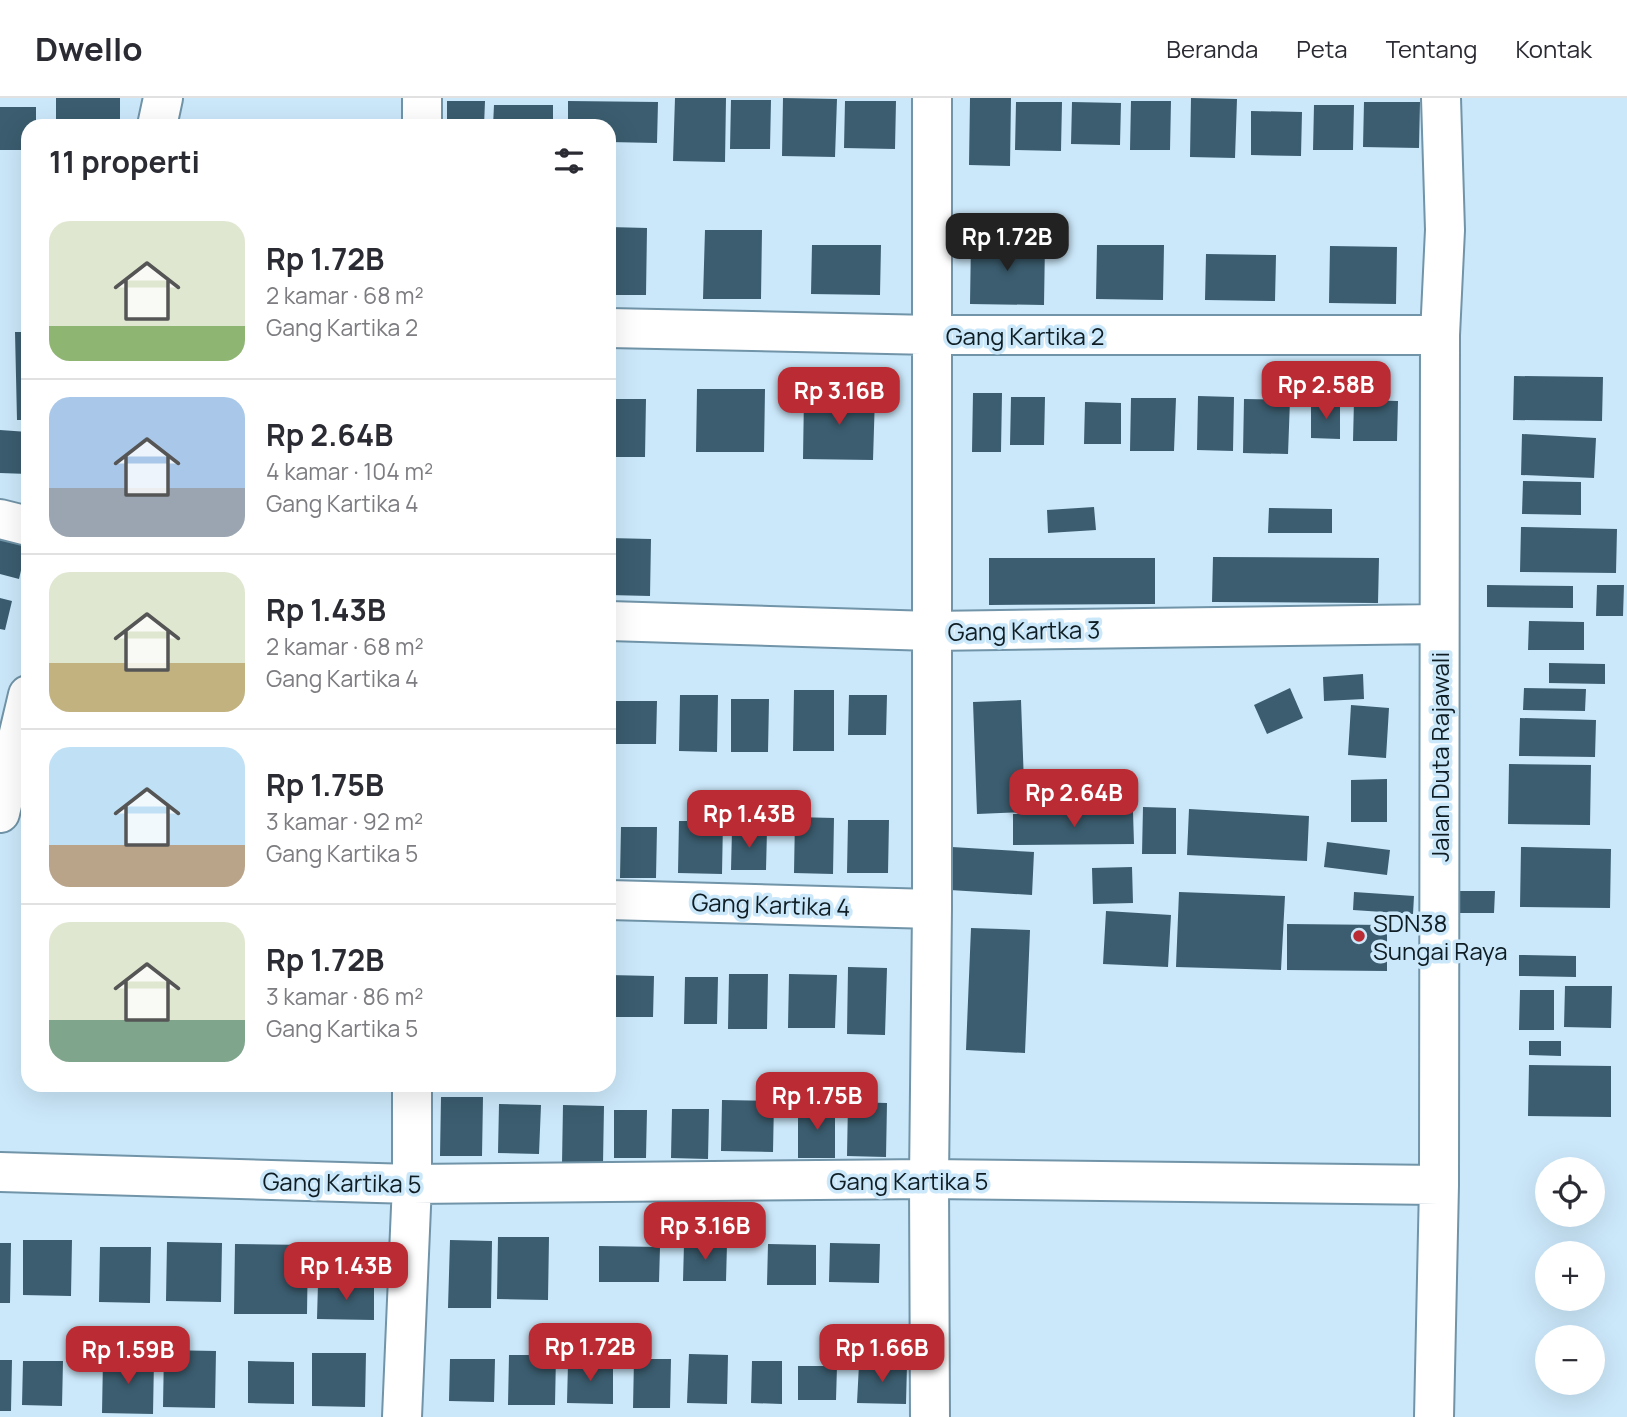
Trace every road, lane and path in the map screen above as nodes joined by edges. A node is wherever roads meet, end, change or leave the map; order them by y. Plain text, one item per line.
1 (163, 98) edge
2 (422, 98) edge
3 (932, 98) edge
4 (1441, 98) edge
5 (158, 119) edge
6 (422, 119) edge
7 (616, 328) edge
8 (932, 335) junction
9 (1440, 335) junction
10 (0, 519) edge
11 (21, 524) edge
12 (616, 621) edge
13 (1439, 624) junction
14 (931, 631) junction
15 (21, 724) edge
16 (0, 813) edge
17 (616, 900) edge
18 (932, 909) junction
19 (412, 1092) edge
20 (0, 1172) edge
21 (929, 1179) junction
22 (412, 1184) junction
23 (1439, 1185) junction
24 (402, 1417) edge
25 (930, 1417) edge
26 (1434, 1417) edge

1 - 5 street
2 - 6 street
3 - 8 street
4 - 9 street, Jalan Duta Rajawali
7 - 8 street, Gang Kartika 2
8 - 9 street, Gang Kartika 2
8 - 14 street
9 - 13 street, Jalan Duta Rajawali
10 - 11 street
12 - 14 street, Gang Kartka 3
13 - 14 street, Gang Kartka 3
13 - 23 street, Jalan Duta Rajawali
14 - 18 street
15 - 16 street
17 - 18 street, Gang Kartika 4
18 - 21 street
19 - 22 street
20 - 22 street, Gang Kartika 5
21 - 22 street, Gang Kartika 5
21 - 23 street, Gang Kartika 5
21 - 25 street
22 - 24 street
23 - 26 street, Jalan Duta Rajawali

